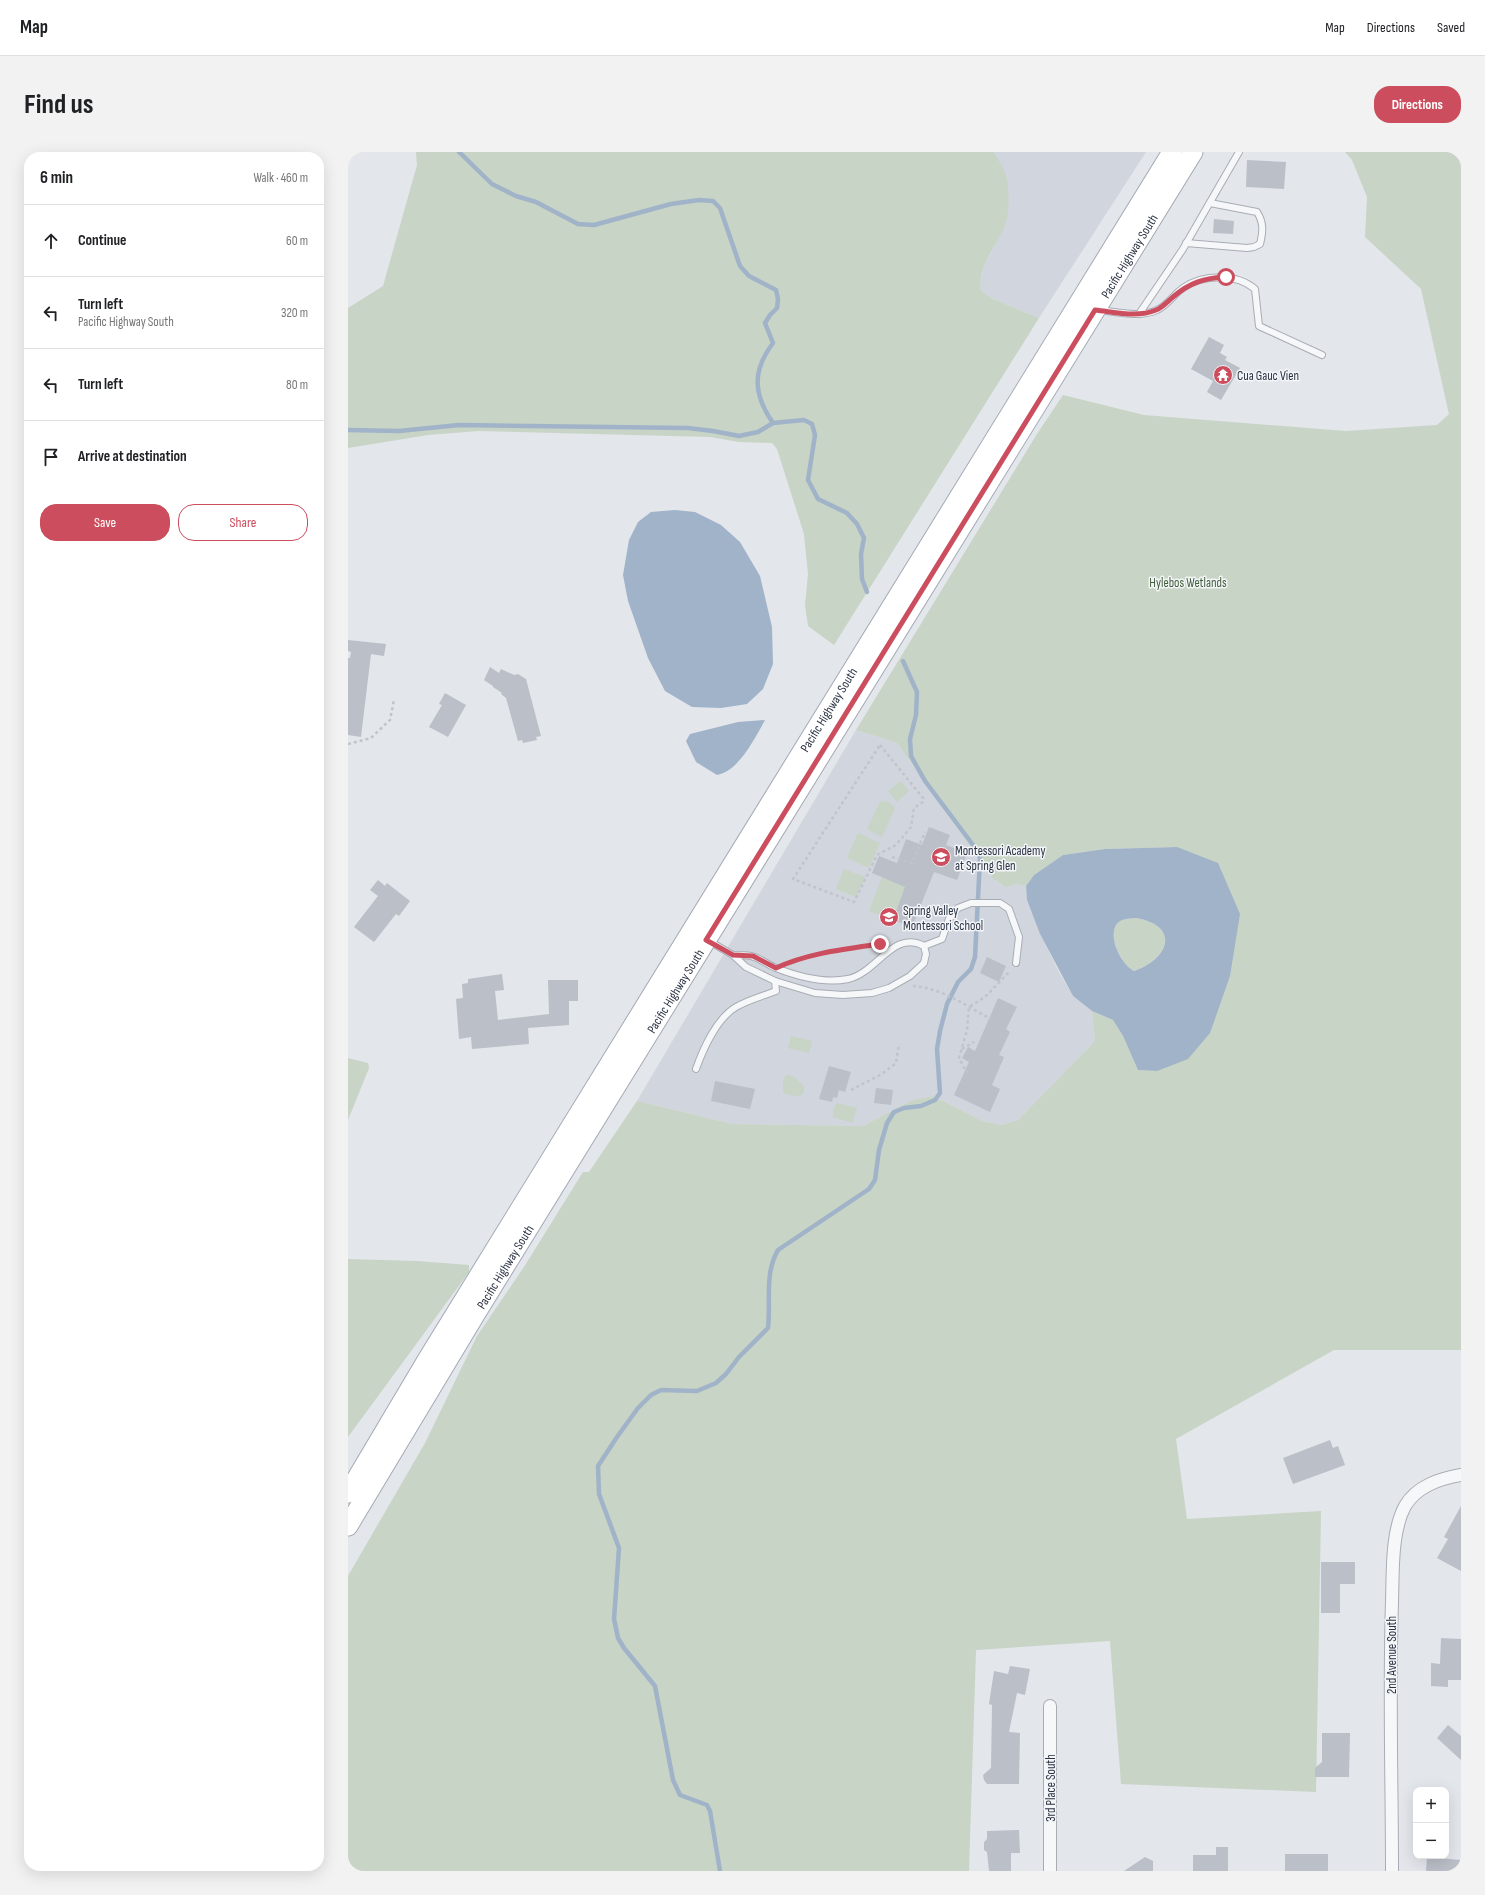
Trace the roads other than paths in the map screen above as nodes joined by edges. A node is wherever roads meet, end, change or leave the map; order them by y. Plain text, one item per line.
1 (1172, 152) edge
2 (1193, 152) edge
3 (1239, 152) edge
4 (1210, 203) junction
5 (1186, 243) junction
6 (1095, 310) junction
7 (1140, 314) junction
8 (1322, 355) dead end
9 (706, 940) junction
10 (924, 946) junction
11 (733, 955) junction
12 (1016, 963) road end
13 (775, 980) junction
14 (696, 1069) dead end
15 (1461, 1475) edge
16 (348, 1493) edge
17 (348, 1526) edge
18 (1050, 1706) dead end
19 (1050, 1871) edge
20 (1392, 1871) edge

1 - 16 main road, Pacific Highway South
2 - 6 main road, Pacific Highway South
3 - 4 lane
4 - 5 lane
4 - 5 lane
5 - 7 lane
6 - 7 lane
6 - 9 main road, Pacific Highway South
7 - 8 lane
9 - 11 lane
9 - 17 main road, Pacific Highway South
10 - 11 lane
10 - 12 lane
10 - 13 lane
11 - 13 lane
13 - 14 lane
15 - 20 street, 2nd Avenue South
18 - 19 street, 3rd Place South

